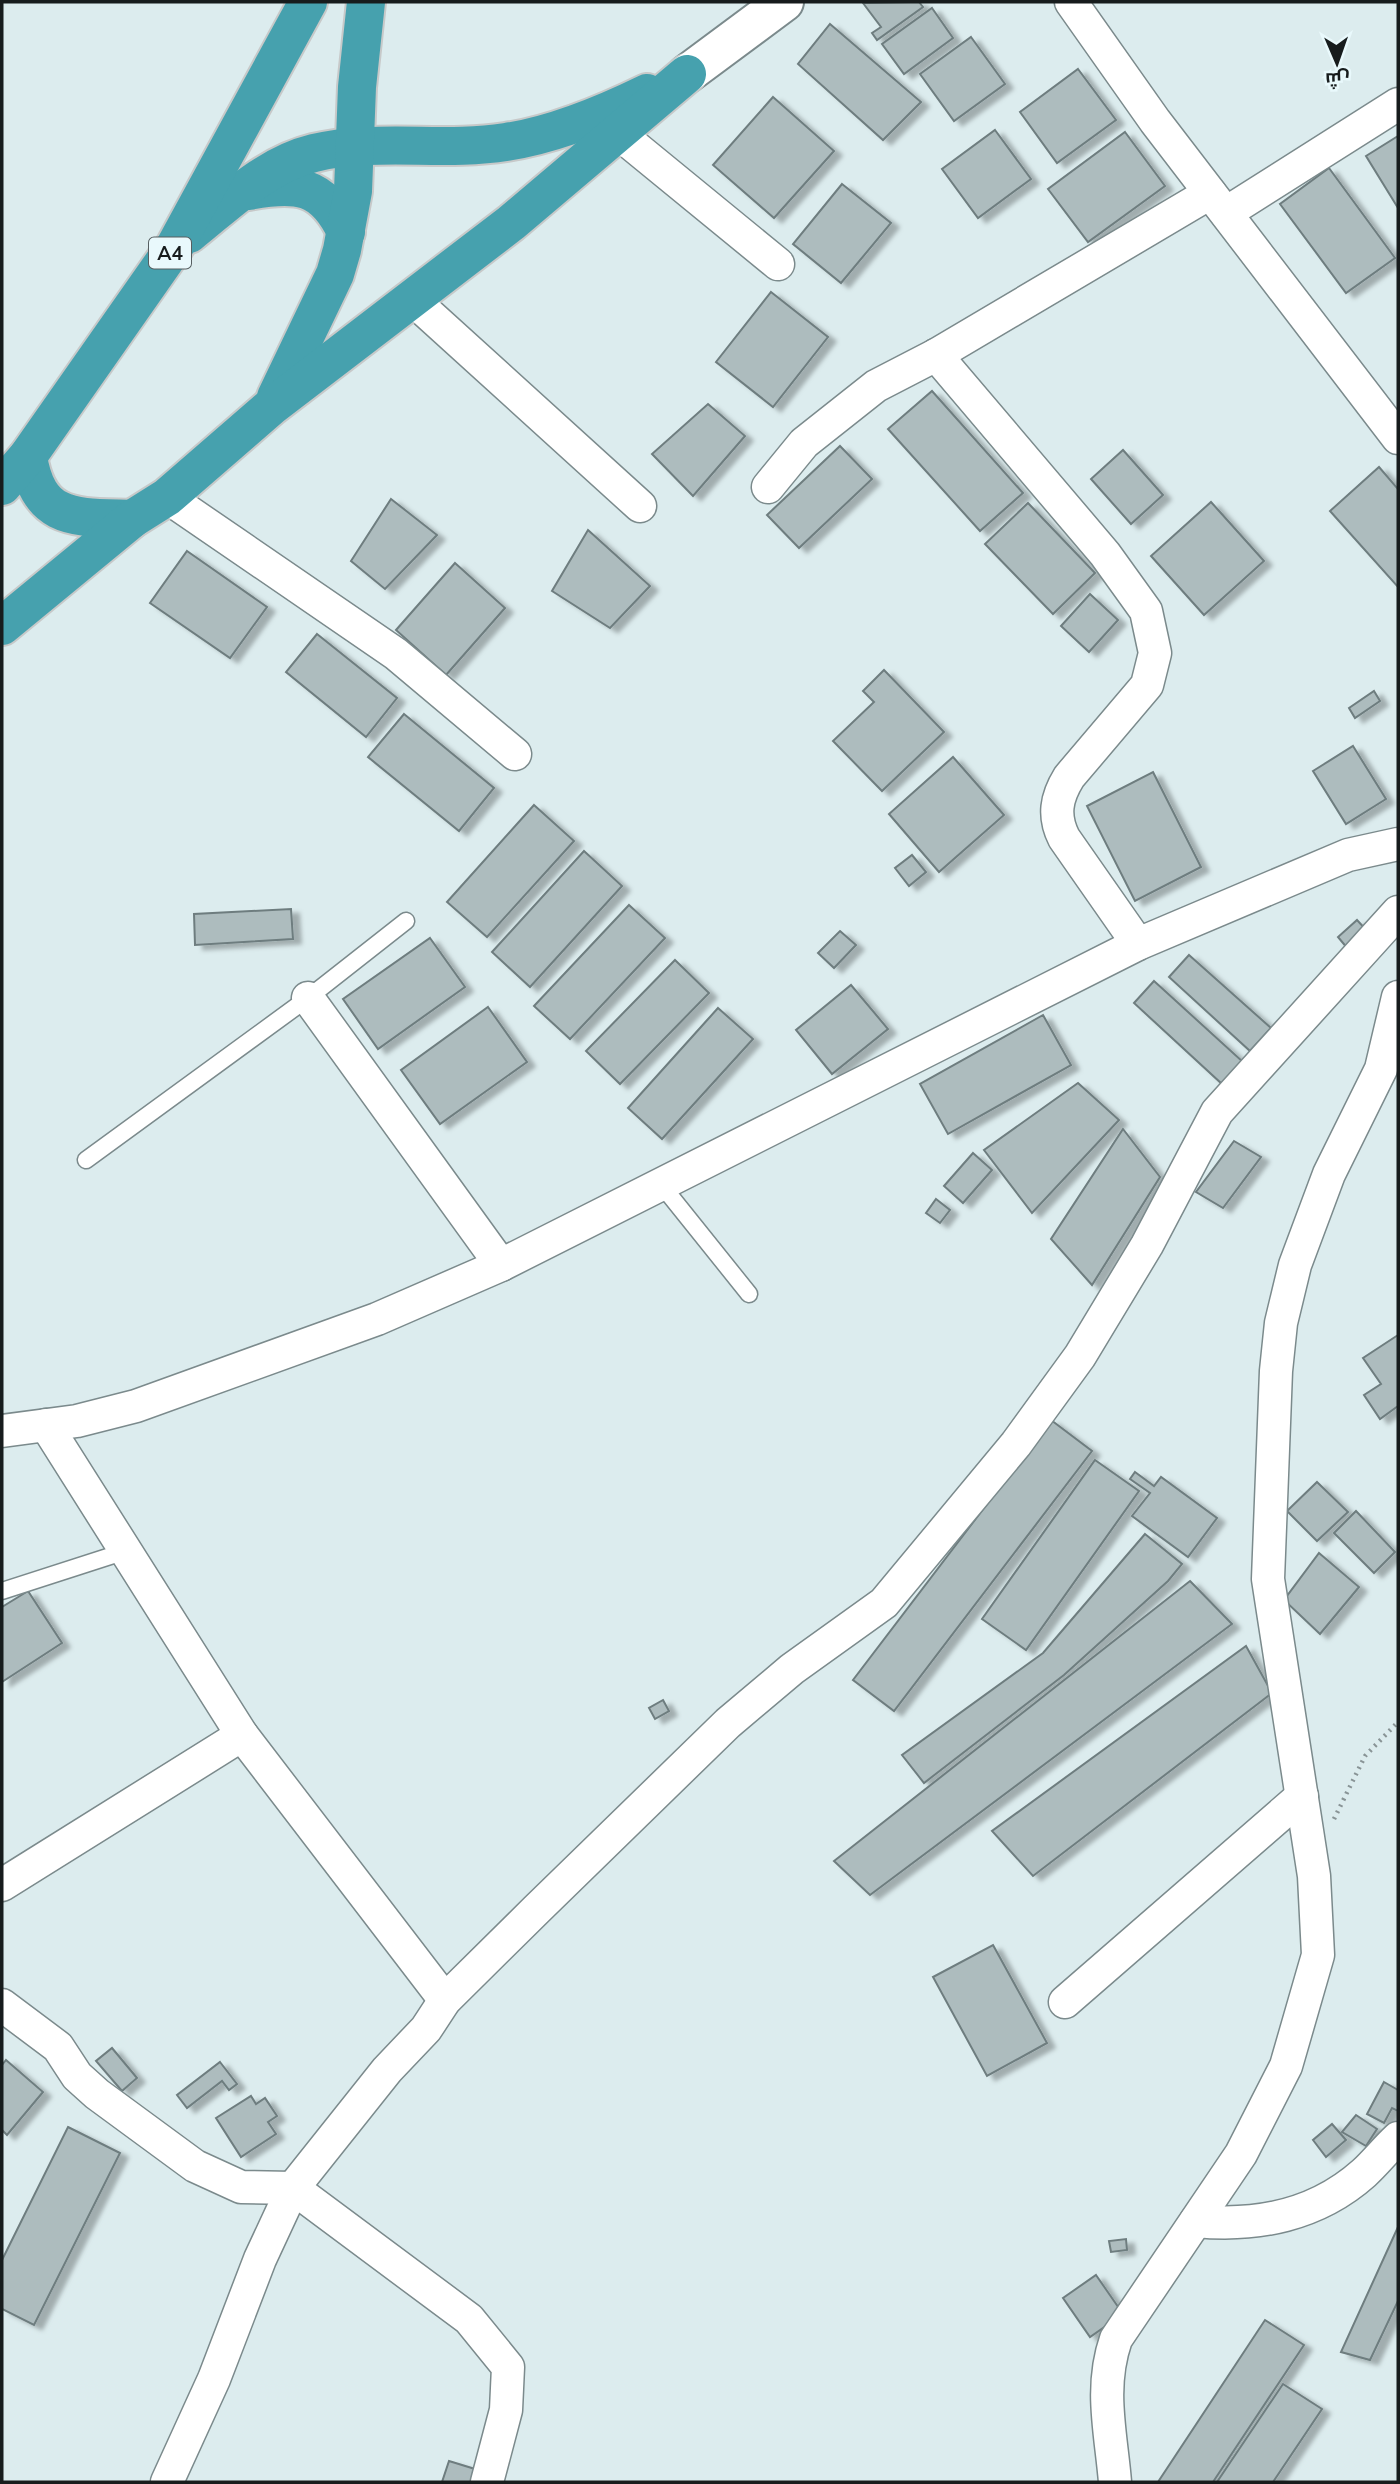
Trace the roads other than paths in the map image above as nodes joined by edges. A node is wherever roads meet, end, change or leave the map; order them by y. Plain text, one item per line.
1 (308, 2) edge
2 (366, 2) edge
3 (784, 2) edge
4 (1071, 2) edge
5 (687, 74) junction
6 (1398, 104) edge
7 (618, 132) junction
8 (356, 148) junction
9 (241, 192) junction
10 (1218, 203) junction
11 (346, 232) junction
12 (175, 246) junction
13 (778, 264) dead end
14 (412, 299) junction
15 (936, 355) junction
16 (272, 405) junction
17 (1398, 438) edge
18 (28, 456) junction
19 (2, 486) edge
20 (768, 487) dead end
21 (167, 497) junction
22 (639, 506) dead end
23 (132, 519) junction
24 (2, 626) edge
25 (515, 754) dead end
26 (1398, 844) edge
27 (1398, 912) edge
28 (406, 921) dead end
29 (1138, 944) junction
30 (1398, 997) edge
31 (308, 998) junction
32 (86, 1160) dead end
33 (660, 1183) junction
34 (501, 1265) junction
35 (749, 1294) dead end
36 (46, 1425) junction
37 (2, 1431) edge
38 (126, 1551) junction
39 (2, 1591) edge
40 (242, 1735) junction
41 (1302, 1796) junction
42 (2, 1885) edge
43 (446, 2000) junction
44 (1065, 2002) dead end
45 (2, 2005) edge
46 (1398, 2138) edge
47 (293, 2188) junction
48 (1196, 2221) junction
49 (167, 2482) edge
50 (487, 2482) edge
51 (1115, 2482) edge

1 - 12 highway, A4
2 - 8 highway
3 - 5 main road
4 - 10 street
5 - 7 highway
5 - 8 highway
6 - 10 street
7 - 13 street
7 - 14 highway
8 - 9 highway
8 - 11 highway
9 - 11 highway
9 - 12 highway
10 - 15 street
10 - 17 street
11 - 16 highway
12 - 18 highway, A4
14 - 16 highway
14 - 22 street
15 - 20 street
15 - 29 street
16 - 21 highway
18 - 19 highway, A4
18 - 23 highway
21 - 23 highway
21 - 25 street
23 - 24 highway
26 - 29 street
27 - 43 street
28 - 31 lane
29 - 33 street
30 - 41 street
31 - 32 lane
31 - 34 street
33 - 34 street
33 - 35 lane
34 - 36 street
36 - 37 street
36 - 38 street
38 - 39 lane
38 - 40 street
40 - 42 street
40 - 43 street
41 - 44 street
41 - 48 street
43 - 47 street
45 - 47 street
46 - 48 street
47 - 49 street
47 - 50 street
48 - 51 street

